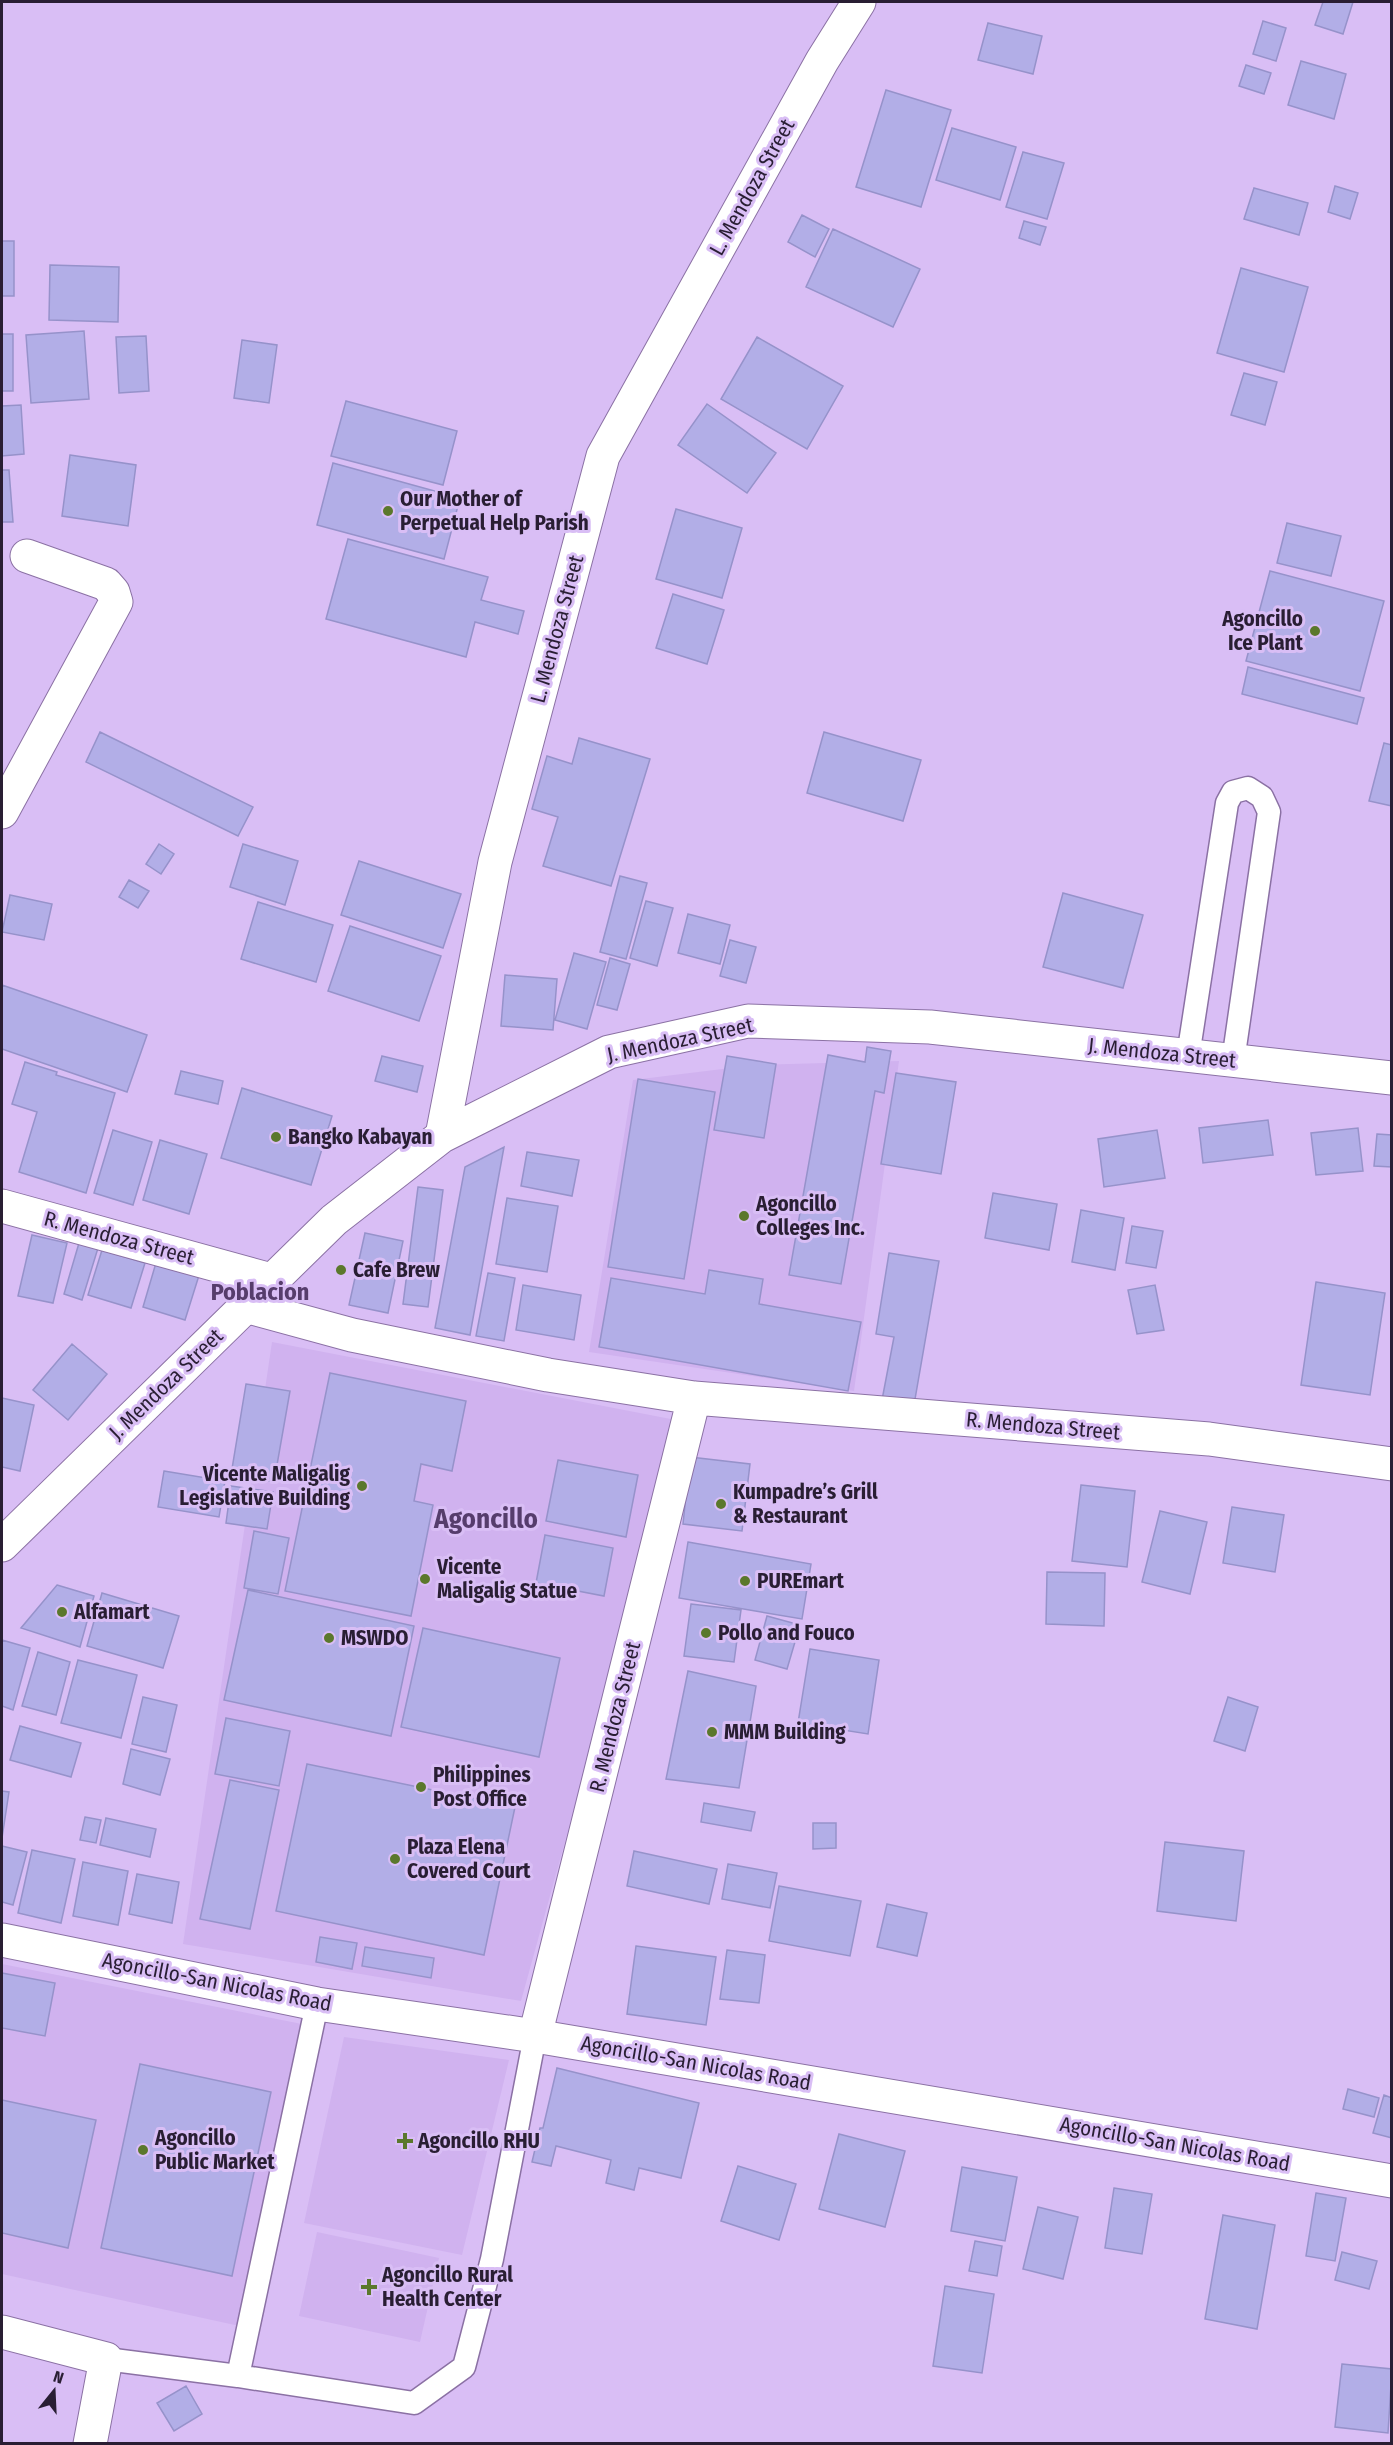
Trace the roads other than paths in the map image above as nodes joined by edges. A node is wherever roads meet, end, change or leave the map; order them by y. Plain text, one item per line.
1 (859, 2) edge
2 (27, 556) dead end
3 (2, 812) edge
4 (1188, 1056) junction
5 (1233, 1061) junction
6 (1392, 1078) edge
7 (442, 1136) junction
8 (2, 1206) edge
9 (271, 1280) junction
10 (245, 1306) junction
11 (694, 1398) junction
12 (1392, 1464) edge
13 (2, 1545) edge
14 (2, 1940) edge
15 (317, 2004) junction
16 (535, 2036) junction
17 (1392, 2181) edge
18 (2, 2332) edge
19 (106, 2359) junction
20 (238, 2376) junction
21 (90, 2444) edge

1 - 7 street, L. Mendoza Street
2 - 3 street
4 - 5 street, J. Mendoza Street
4 - 5 lane
4 - 7 street, J. Mendoza Street
5 - 6 street, J. Mendoza Street
7 - 9 street, J. Mendoza Street
8 - 9 street, R. Mendoza Street
9 - 10 street, J. Mendoza Street
10 - 11 street, R. Mendoza Street
10 - 13 street, J. Mendoza Street
11 - 12 street, R. Mendoza Street
11 - 16 street, R. Mendoza Street
14 - 15 street, Agoncillo-San Nicolas Road
15 - 16 street, Agoncillo-San Nicolas Road
15 - 20 lane
16 - 17 street, Agoncillo-San Nicolas Road
16 - 20 lane
18 - 19 street
19 - 20 lane
19 - 21 street

